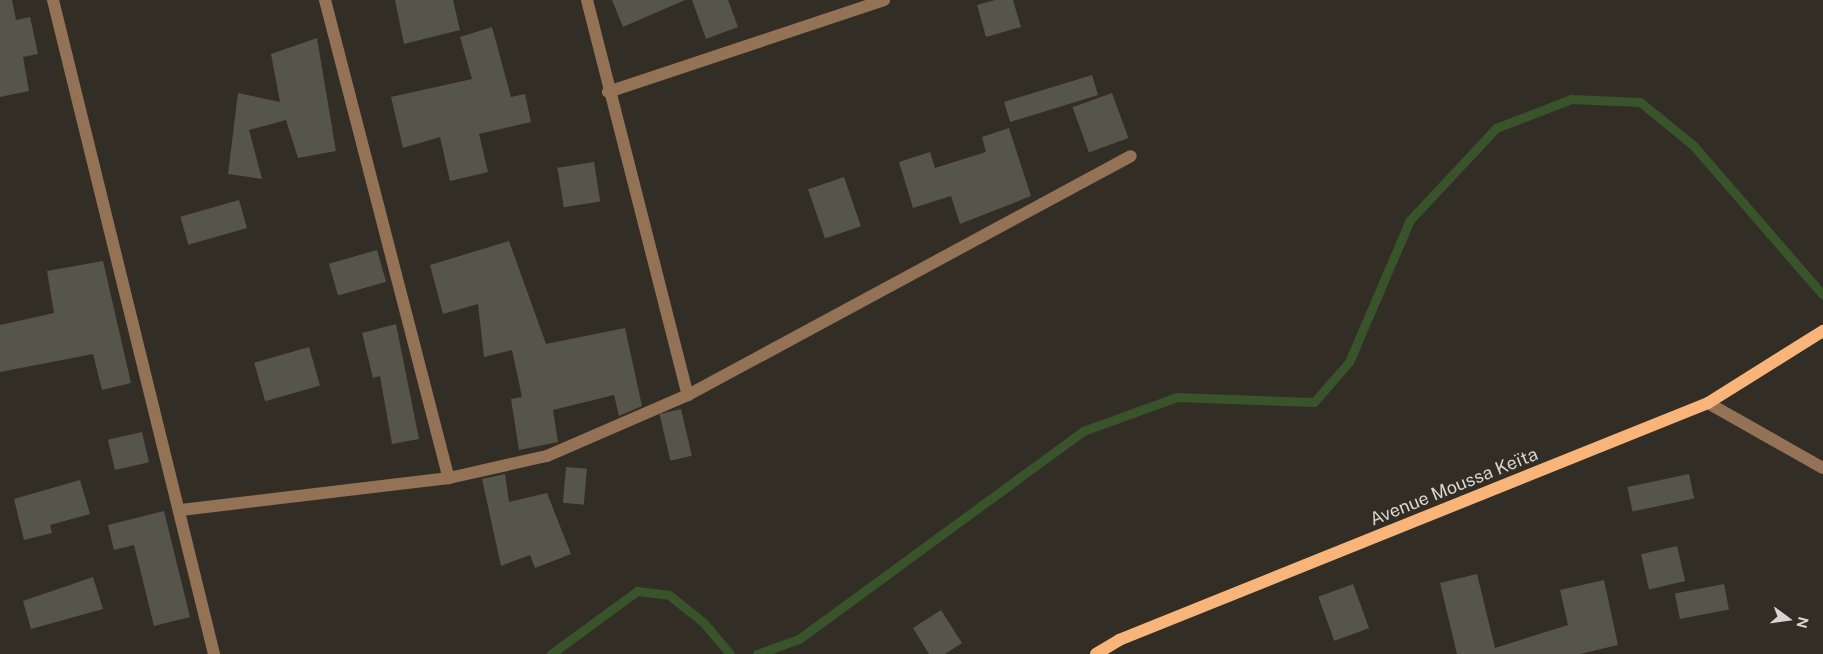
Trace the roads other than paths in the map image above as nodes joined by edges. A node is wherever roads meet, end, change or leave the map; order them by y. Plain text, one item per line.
1 (53, 0) edge
2 (325, 0) edge
3 (587, 0) edge
4 (884, 0) edge
5 (608, 92) junction
6 (1131, 156) dead end
7 (1819, 333) edge
8 (688, 395) junction
9 (1708, 403) junction
10 (1823, 468) edge
11 (448, 478) junction
12 (181, 510) junction
13 (214, 654) edge
14 (1096, 654) edge

1 - 12 street
2 - 11 street
3 - 5 street
4 - 5 street
5 - 8 street
6 - 8 street
7 - 9 main road, Avenue Moussa Keïta
8 - 11 street
9 - 10 street
9 - 14 main road, Avenue Moussa Keïta
11 - 12 street
12 - 13 street

